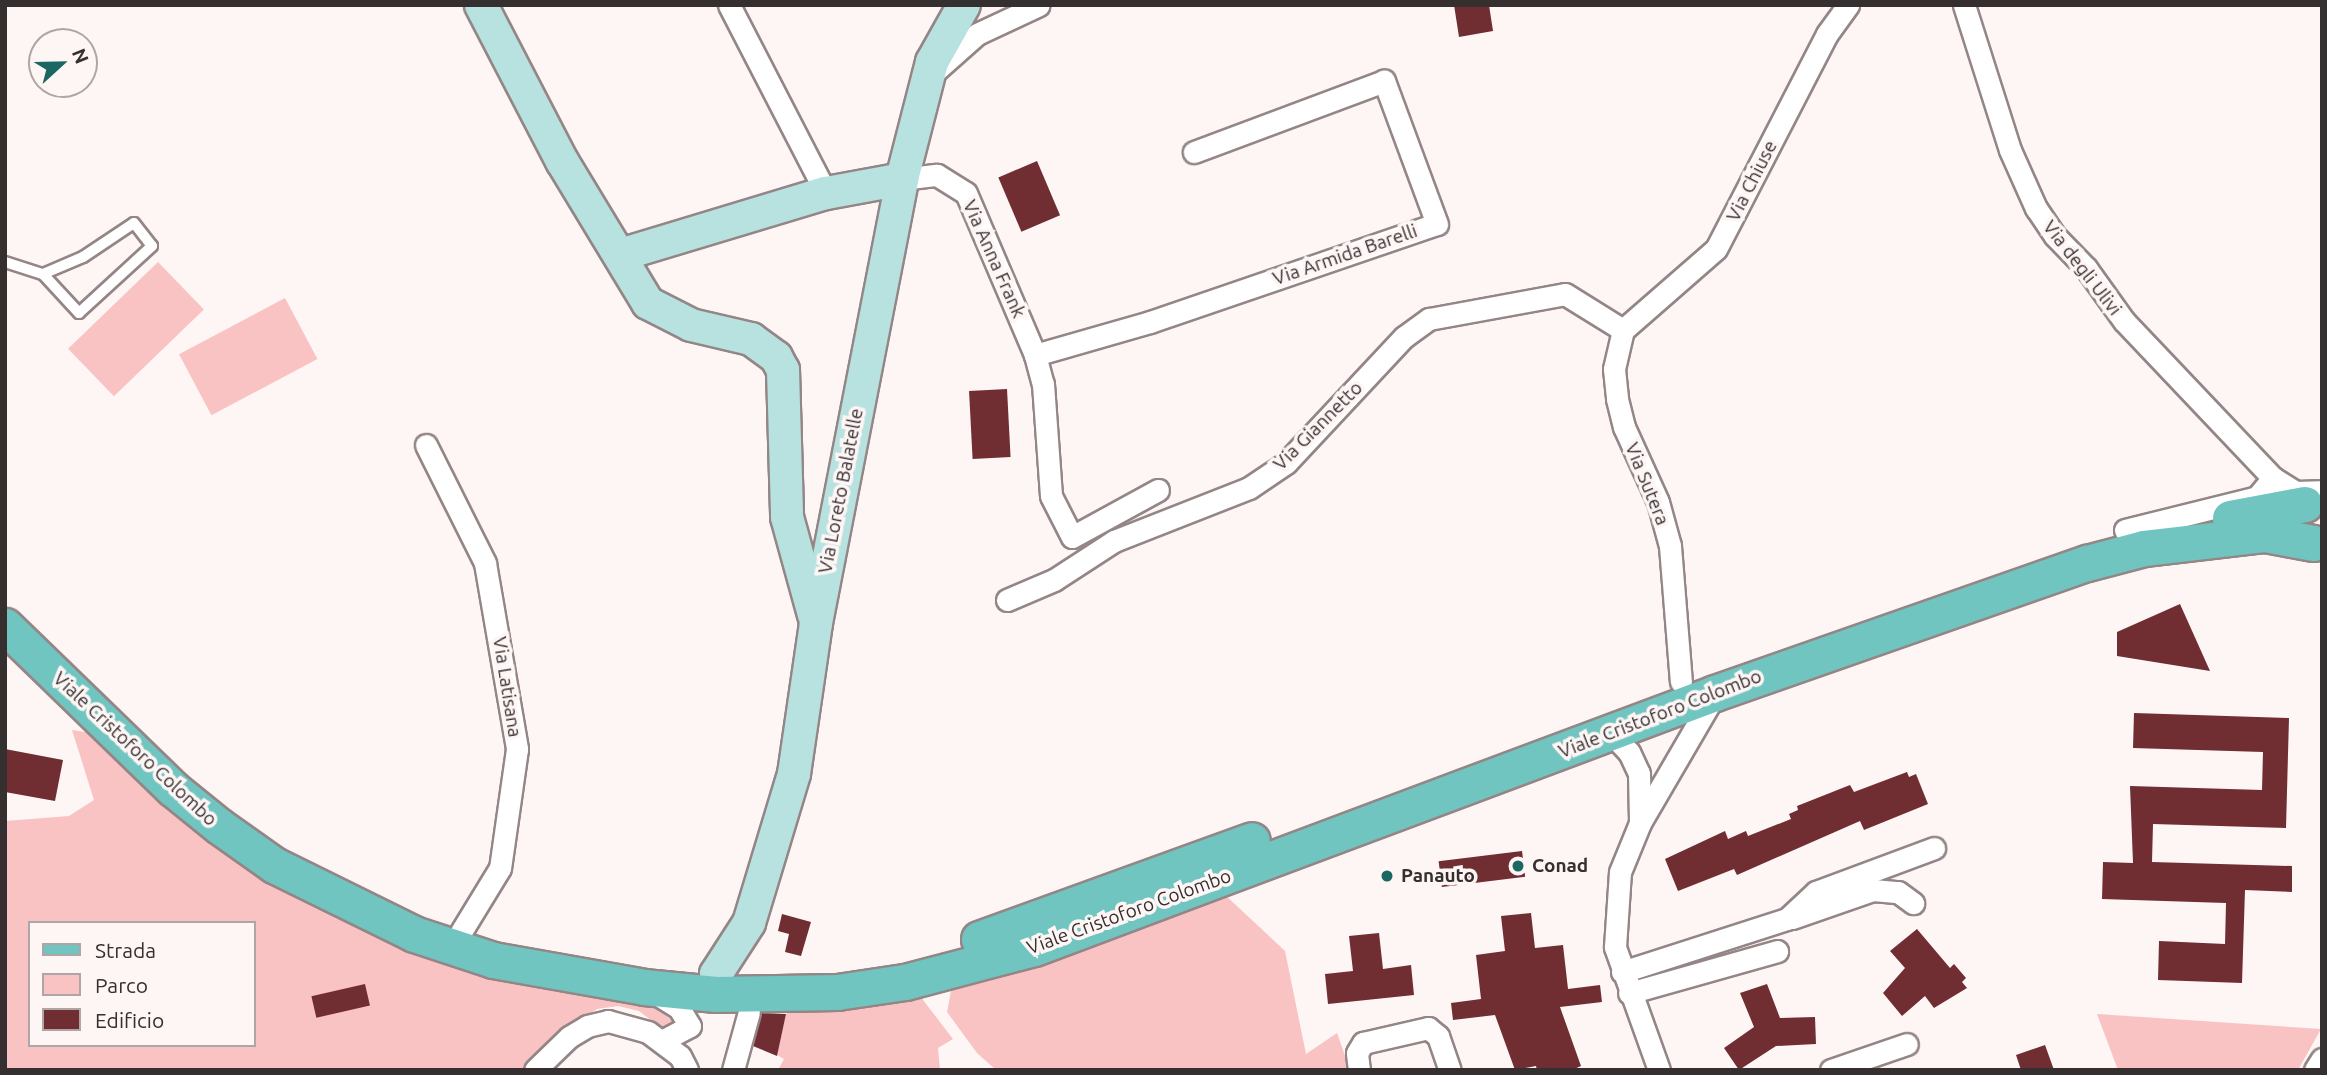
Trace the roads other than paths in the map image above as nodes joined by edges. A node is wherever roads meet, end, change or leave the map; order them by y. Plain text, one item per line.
1 (481, 5) edge
2 (729, 5) edge
3 (964, 5) edge
4 (1039, 5) edge
5 (1848, 5) edge
6 (1964, 5) edge
7 (926, 80) junction
8 (1194, 152) dead end
9 (902, 179) junction
10 (826, 193) junction
11 (620, 255) junction
12 (5, 262) edge
13 (43, 274) junction
14 (1623, 330) junction
15 (1035, 355) junction
16 (426, 444) dead end
17 (1158, 490) dead end
18 (2298, 492) edge
19 (1072, 537) junction
20 (2319, 548) edge
21 (1079, 562) junction
22 (1007, 600) dead end
23 (5, 609) edge
24 (816, 623) junction
25 (5, 626) edge
26 (1681, 681) junction
27 (1715, 693) junction
28 (1611, 733) junction
29 (1640, 823) junction
30 (1934, 848) dead end
31 (1913, 903) dead end
32 (1787, 919) junction
33 (461, 932) junction
34 (1777, 951) dead end
35 (1622, 972) junction
36 (716, 984) junction
37 (644, 987) junction
38 (1629, 993) junction
39 (749, 1012) dead end
40 (690, 1026) junction
41 (662, 1041) junction
42 (1907, 1044) dead end
43 (2322, 1059) edge
44 (535, 1070) edge
45 (687, 1070) edge
46 (695, 1070) edge
47 (733, 1070) edge
48 (1359, 1070) edge
49 (1450, 1070) edge
50 (1659, 1070) edge
51 (1831, 1070) edge
52 (2315, 1070) edge

1 - 11 street
2 - 10 street
3 - 7 street, Via Loreto Balatelle
4 - 7 street
5 - 14 street, Via Chiuse
6 - 18 street, Via degli Ulivi
7 - 9 street, Via Loreto Balatelle
8 - 15 street, Via Armida Barelli
9 - 10 street, Via Anna Frank
9 - 15 street, Via Anna Frank
9 - 24 street, Via Loreto Balatelle
10 - 11 street, Via Anna Frank
11 - 24 street
12 - 13 lane
13 - 13 lane
14 - 21 street, Via Giannetto
14 - 26 street, Via Sutera
15 - 19 street, Via Anna Frank
16 - 33 street, Via Latisana
17 - 19 street
18 - 20 main road
18 - 26 main road, Viale Cristoforo Colombo
19 - 21 street, Via Anna Frank
20 - 27 main road, Viale Cristoforo Colombo
21 - 22 street, Via Giannetto
23 - 33 main road, Viale Cristoforo Colombo
24 - 36 street, Via Loreto Balatelle
25 - 37 main road, Viale Cristoforo Colombo
26 - 36 main road, Viale Cristoforo Colombo
27 - 28 main road, Viale Cristoforo Colombo
27 - 29 street
28 - 29 street
28 - 36 main road, Viale Cristoforo Colombo
29 - 35 street
30 - 32 street
31 - 32 street
32 - 35 street
33 - 36 main road, Viale Cristoforo Colombo
34 - 38 street
35 - 38 street
36 - 37 main road, Viale Cristoforo Colombo
36 - 40 street
37 - 40 street
38 - 50 street
39 - 47 street
40 - 41 street
40 - 46 street
41 - 44 street
41 - 45 street
42 - 51 street
43 - 52 street
48 - 49 street

